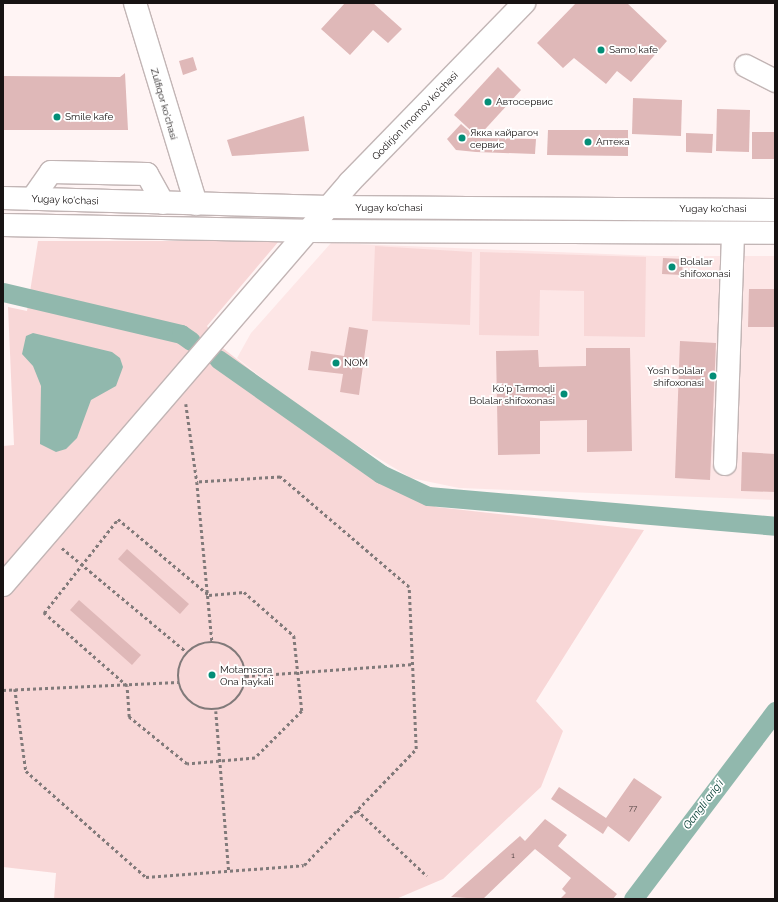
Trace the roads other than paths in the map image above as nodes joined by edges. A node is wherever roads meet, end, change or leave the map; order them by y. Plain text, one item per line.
1 (135, 3) edge
2 (524, 3) edge
3 (746, 66) dead end
4 (775, 81) edge
5 (3, 198) edge
6 (196, 204) junction
7 (329, 207) junction
8 (775, 210) edge
9 (3, 225) edge
10 (308, 231) junction
11 (775, 233) edge
12 (733, 234) junction
13 (725, 464) dead end
14 (3, 585) edge

1 - 6 main road, Zulfiqor ko'chasi
2 - 7 main road, Qodirjon Imomov ko'chasi
3 - 4 main road
5 - 6 main road, Yugay ko'chasi
6 - 7 main road, Yugay ko'chasi
7 - 8 main road, Yugay ko'chasi
7 - 10 main road, Qodirjon Imomov ko'chasi
9 - 10 main road
10 - 12 main road
10 - 14 main road, Qodirjon Imomov ko'chasi
11 - 12 main road
12 - 13 main road

